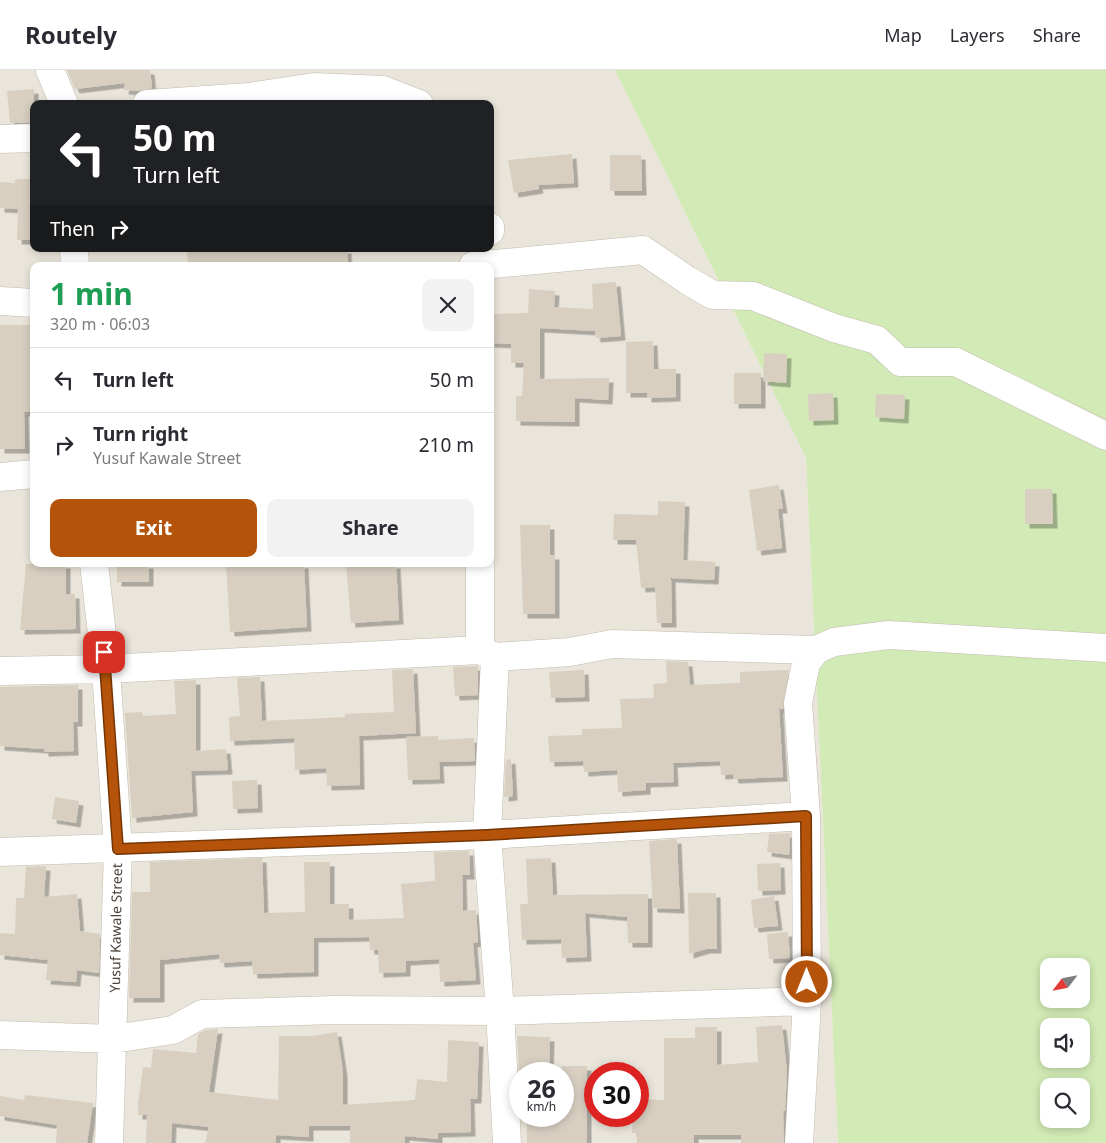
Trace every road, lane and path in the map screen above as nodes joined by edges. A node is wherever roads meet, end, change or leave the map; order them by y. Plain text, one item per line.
1 (50, 70) edge
2 (62, 100) edge
3 (205, 100) edge
4 (408, 100) edge
5 (30, 138) edge
6 (0, 139) edge
7 (480, 260) edge
8 (0, 301) edge
9 (30, 303) edge
10 (1106, 436) edge
11 (30, 474) edge
12 (0, 477) edge
13 (94, 567) edge
14 (480, 567) edge
15 (1106, 648) edge
16 (816, 650) junction
17 (487, 653) junction
18 (106, 669) junction
19 (0, 671) edge
20 (806, 816) junction
21 (487, 835) junction
22 (118, 849) junction
23 (0, 852) edge
24 (807, 1000) junction
25 (500, 1011) junction
26 (0, 1035) edge
27 (113, 1039) junction
28 (109, 1143) edge
29 (507, 1143) edge
30 (799, 1143) edge

1 - 2 street
3 - 4 street
5 - 6 street
7 - 10 street
8 - 9 street
11 - 12 street
13 - 18 street, Yusuf Kawale Street
14 - 17 street
15 - 16 street
16 - 17 street
16 - 20 street
17 - 18 street
17 - 21 street
18 - 19 street
18 - 22 street, Yusuf Kawale Street
20 - 21 street
20 - 24 street
21 - 22 street
21 - 25 street
22 - 23 street
22 - 27 street, Yusuf Kawale Street
24 - 25 street
24 - 30 street
25 - 27 street
25 - 29 street
26 - 27 street
27 - 28 street, Yusuf Kawale Street

